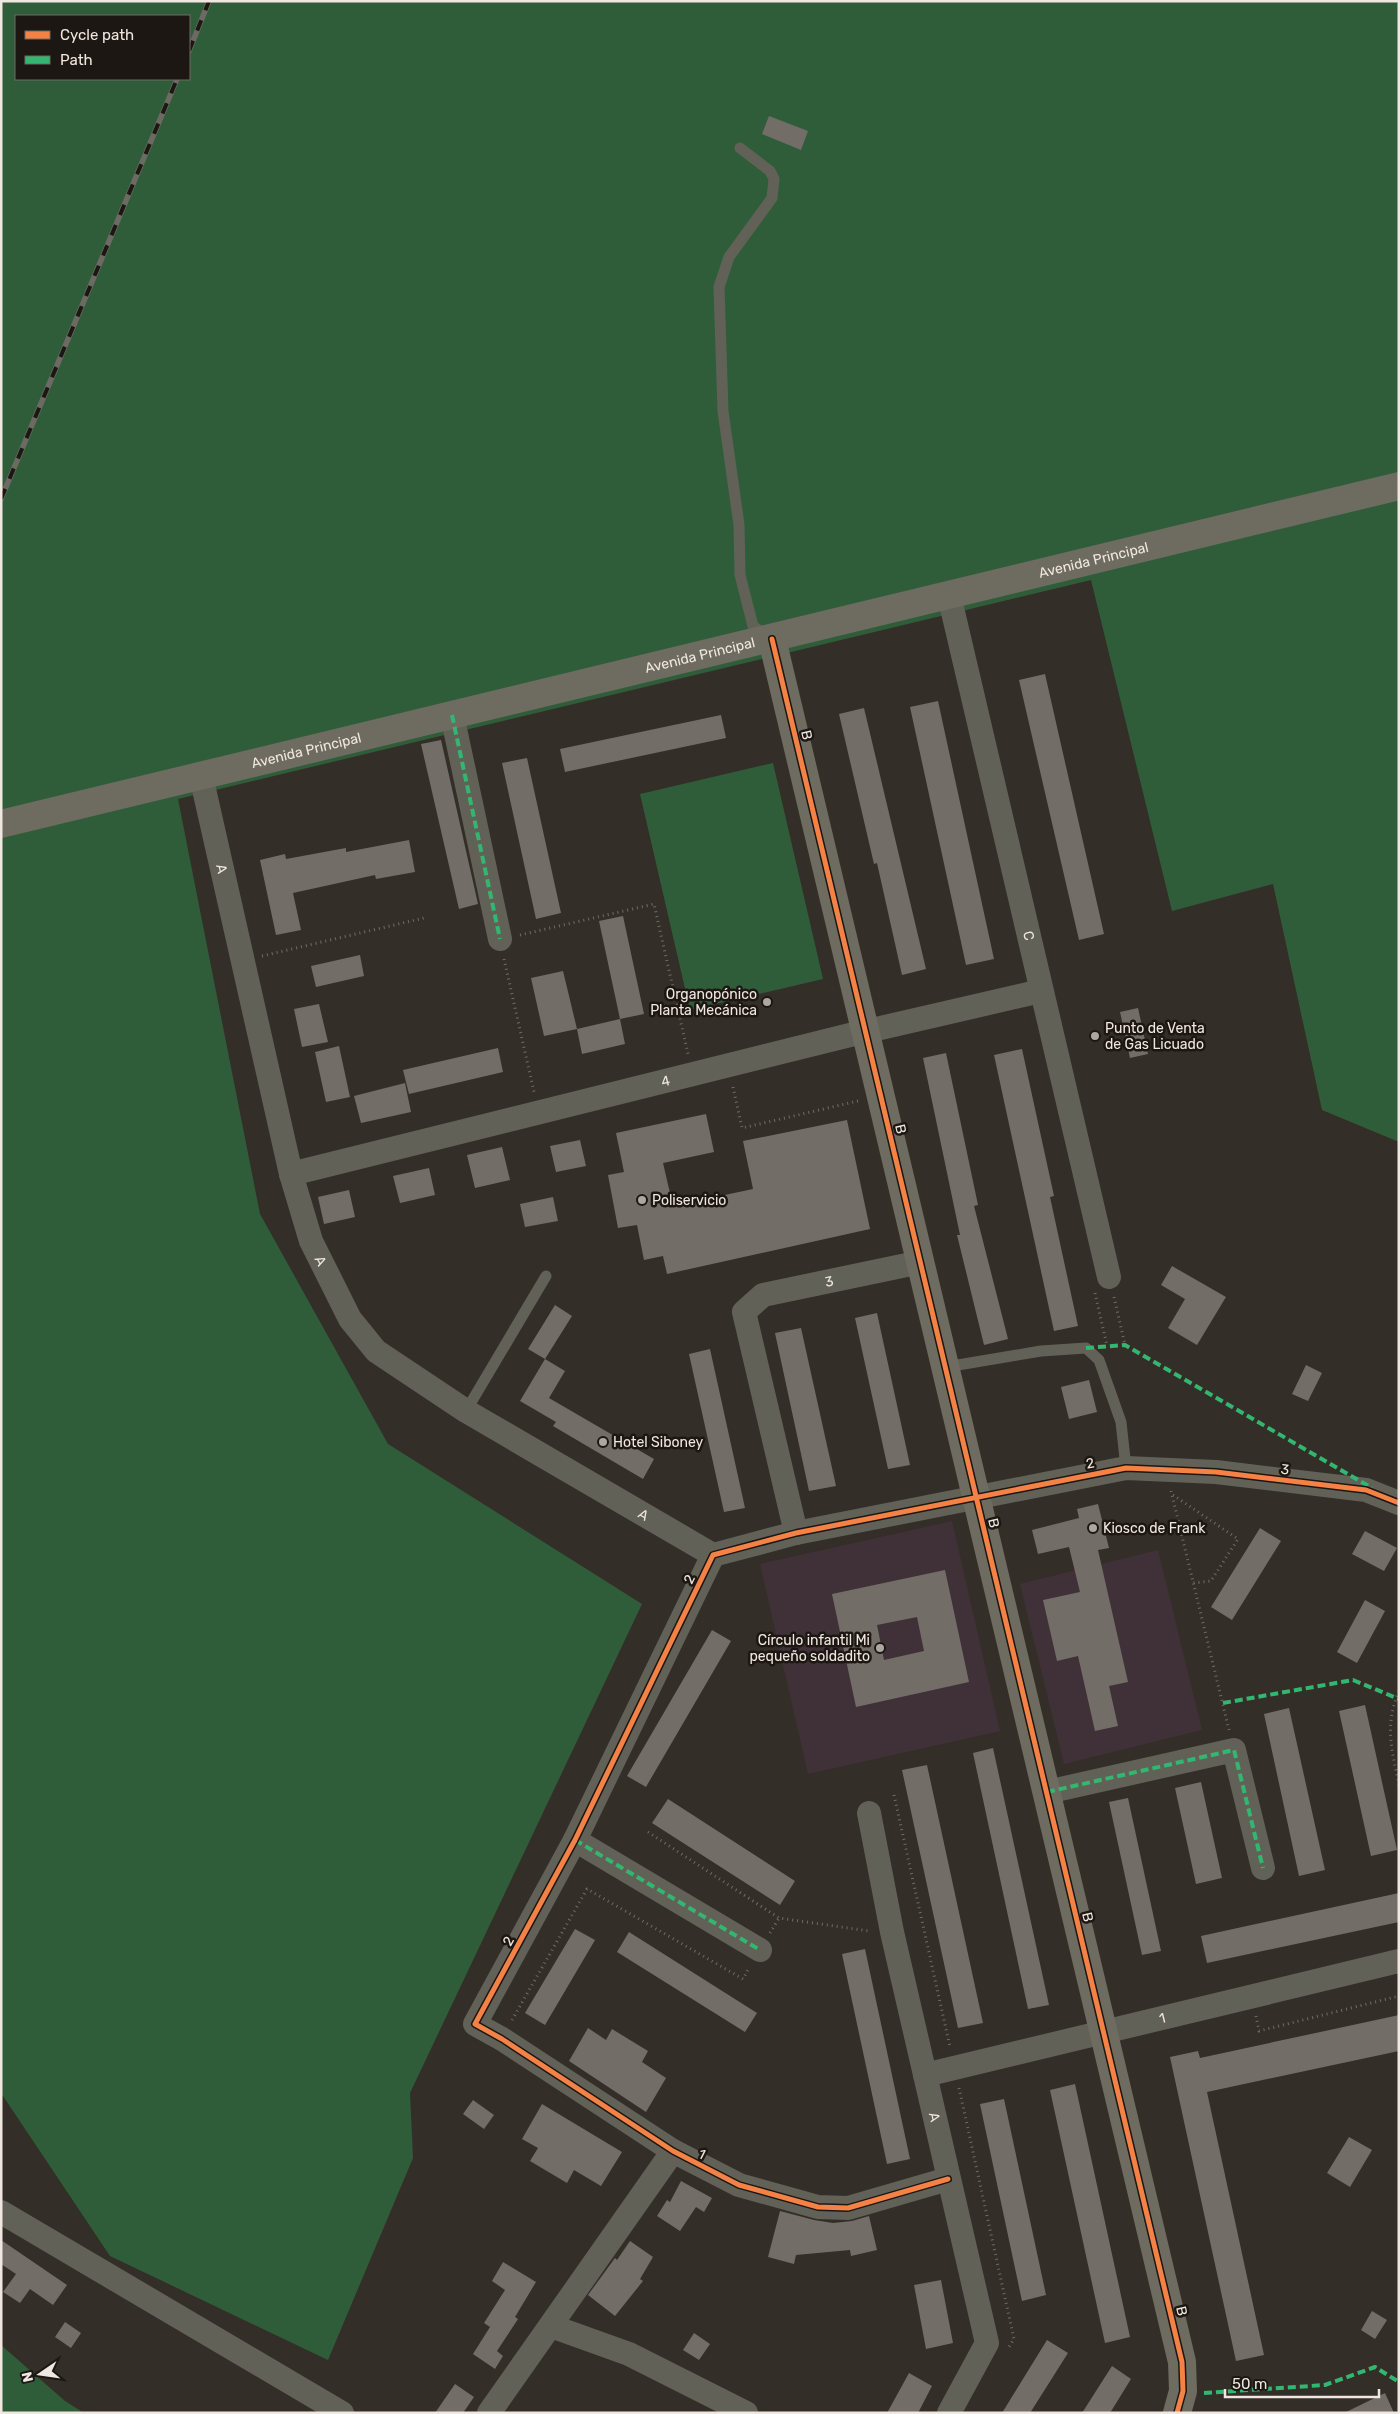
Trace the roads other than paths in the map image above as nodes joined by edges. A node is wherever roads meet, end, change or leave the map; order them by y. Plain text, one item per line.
1 (740, 148) dead end
2 (1399, 486) edge
3 (949, 595) junction
4 (772, 639) junction
5 (452, 716) junction
6 (201, 776) junction
7 (1, 824) edge
8 (500, 939) road end
9 (1041, 991) junction
10 (866, 1032) junction
11 (291, 1174) junction
12 (921, 1262) junction
13 (546, 1276) dead end
14 (1109, 1277) road end
15 (946, 1366) junction
16 (466, 1411) junction
17 (1126, 1468) junction
18 (1166, 1468) joint
19 (976, 1496) junction
20 (1399, 1503) edge
21 (796, 1533) junction
22 (713, 1555) junction
23 (1047, 1792) junction
24 (869, 1813) dead end
25 (575, 1840) junction
26 (1263, 1868) dead end
27 (760, 1950) road end
28 (1399, 1961) edge
29 (475, 2024) joint
30 (1104, 2034) junction
31 (926, 2075) junction
32 (672, 2151) junction
33 (948, 2179) junction
34 (1, 2212) edge
35 (551, 2326) junction
36 (342, 2413) edge
37 (489, 2413) edge
38 (746, 2413) edge
39 (949, 2413) edge
40 (1177, 2413) edge

1 - 4 lane
2 - 3 street, Avenida Principal
3 - 4 street, Avenida Principal
3 - 9 street, C
4 - 5 street, Avenida Principal
4 - 10 street, B
5 - 6 street, Avenida Principal
5 - 8 street
6 - 7 street, Avenida Principal
6 - 11 street, A
9 - 10 street, 4
9 - 14 street, C
10 - 11 street, 4
10 - 12 street, B
11 - 16 street, A
12 - 15 street, B
12 - 21 street, 3
13 - 16 lane
15 - 17 lane
15 - 19 street, B
16 - 22 street, A
17 - 18 street, 2
17 - 19 street, 2
18 - 20 street, 3
19 - 21 street, 2
19 - 23 street, B
21 - 22 street, 2
22 - 25 street, 2
23 - 26 street
23 - 30 street, B
24 - 31 street, A
25 - 27 street
25 - 29 street, 2
28 - 30 street, 1
29 - 32 street, 1
30 - 31 street, 1
30 - 40 street, B
31 - 33 street, A
32 - 33 street, 1
32 - 35 street
33 - 39 street, A
34 - 36 street
35 - 37 street
35 - 38 street

